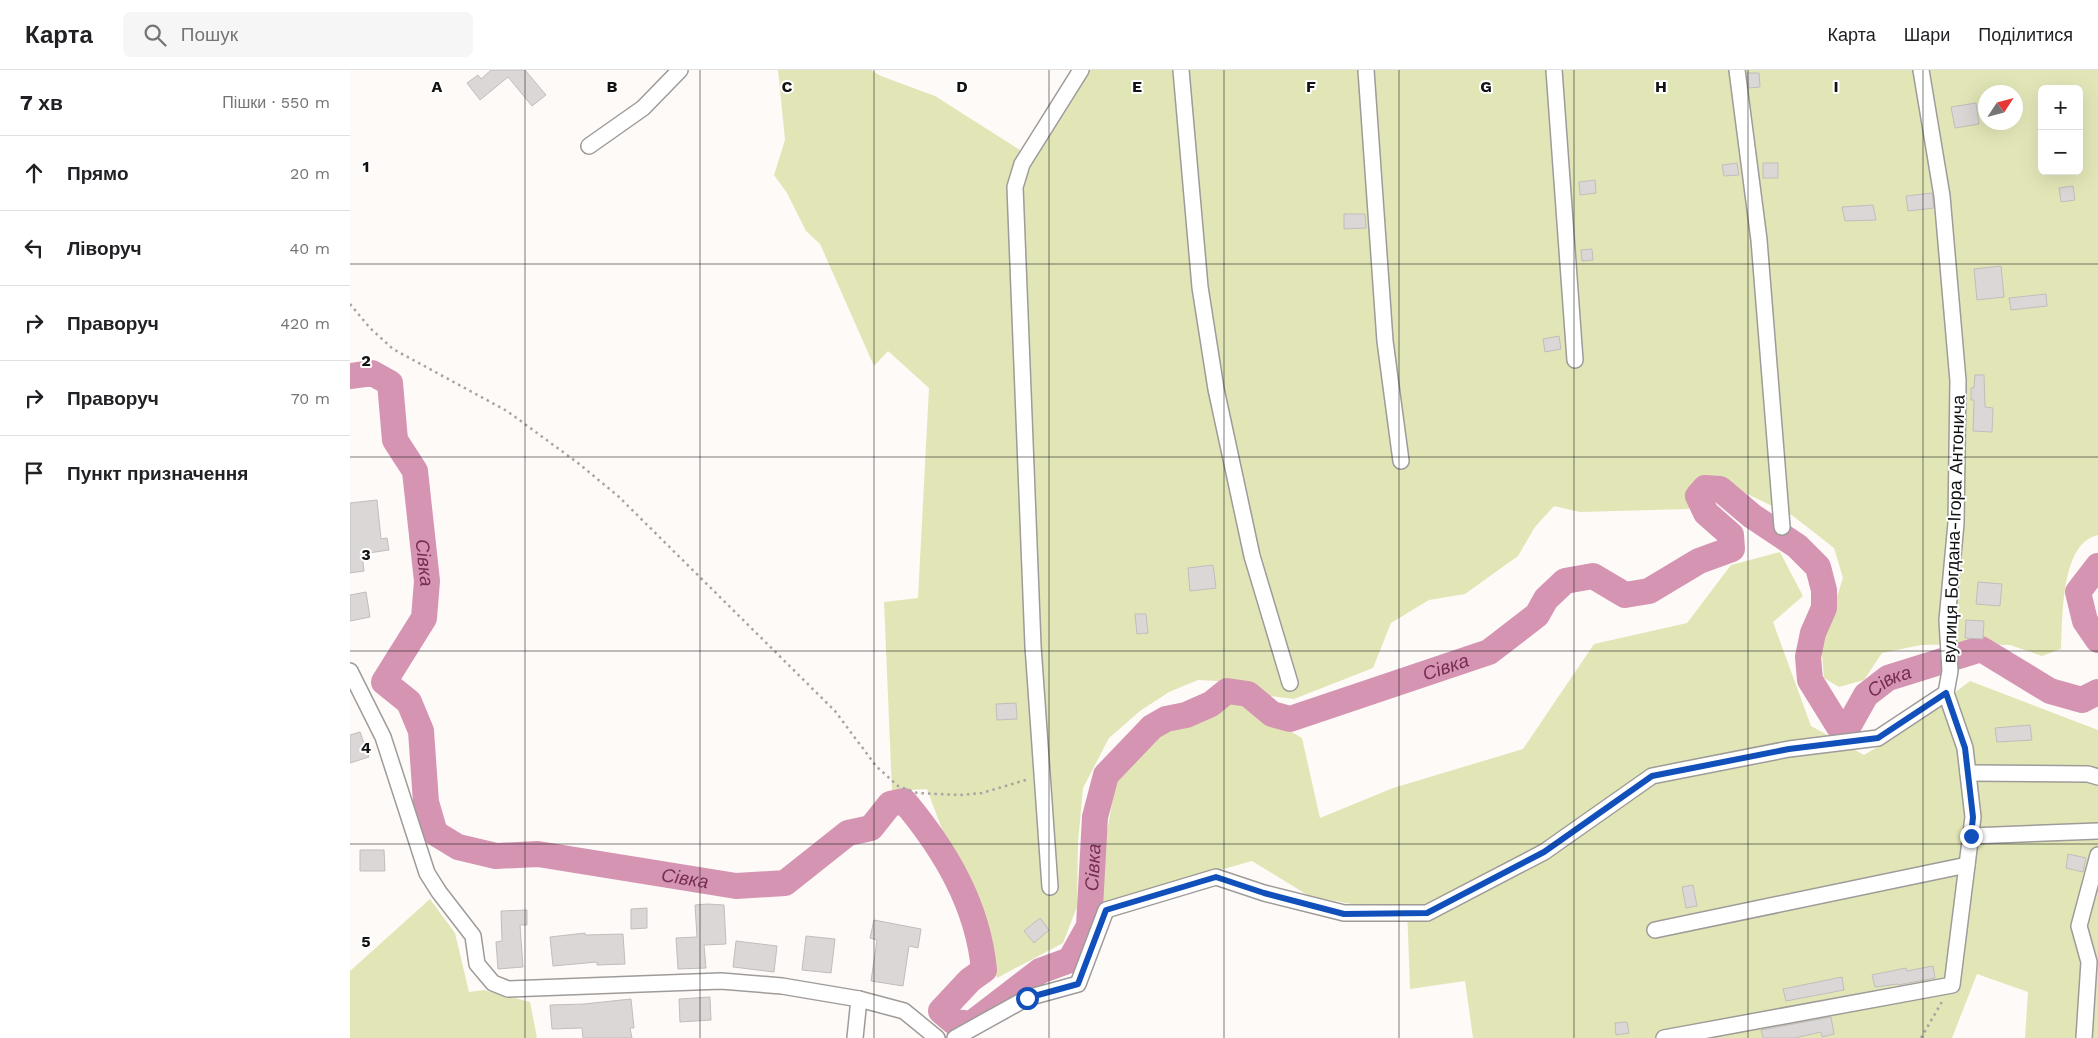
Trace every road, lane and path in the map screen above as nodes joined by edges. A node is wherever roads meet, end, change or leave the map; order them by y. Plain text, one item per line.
1 (680, 70) edge
2 (1081, 70) edge
3 (1182, 70) edge
4 (1366, 70) edge
5 (1554, 70) edge
6 (1737, 70) edge
7 (1921, 70) edge
8 (588, 146) dead end
9 (350, 304) edge
10 (1575, 360) dead end
11 (1401, 461) dead end
12 (1782, 526) dead end
13 (350, 671) edge
14 (1290, 683) dead end
15 (1946, 693) junction
16 (1968, 773) junction
17 (1042, 776) junction
18 (2098, 777) edge
19 (2098, 831) edge
20 (1971, 836) junction
21 (2098, 855) edge
22 (1967, 865) junction
23 (1050, 887) dead end
24 (1655, 930) dead end
25 (1952, 985) junction
26 (859, 999) junction
27 (854, 1038) edge
28 (937, 1038) edge
29 (954, 1038) edge
30 (1664, 1038) edge
31 (1921, 1038) edge
32 (2084, 1038) edge

1 - 8 street
2 - 17 street
3 - 14 street
4 - 11 street
5 - 10 street
6 - 12 street
7 - 15 street, вулиця Богдана-Ігора Антонича
9 - 17 path
13 - 26 street
15 - 16 street, вулиця Богдана-Ігора Антонича
15 - 29 street
16 - 18 street
16 - 20 street, вулиця Богдана-Ігора Антонича
17 - 23 street
19 - 20 street
20 - 22 street, вулиця Богдана-Ігора Антонича
21 - 32 street
22 - 24 street
22 - 25 street, вулиця Богдана-Ігора Антонича
25 - 30 street
25 - 31 path
26 - 27 street
26 - 28 street

